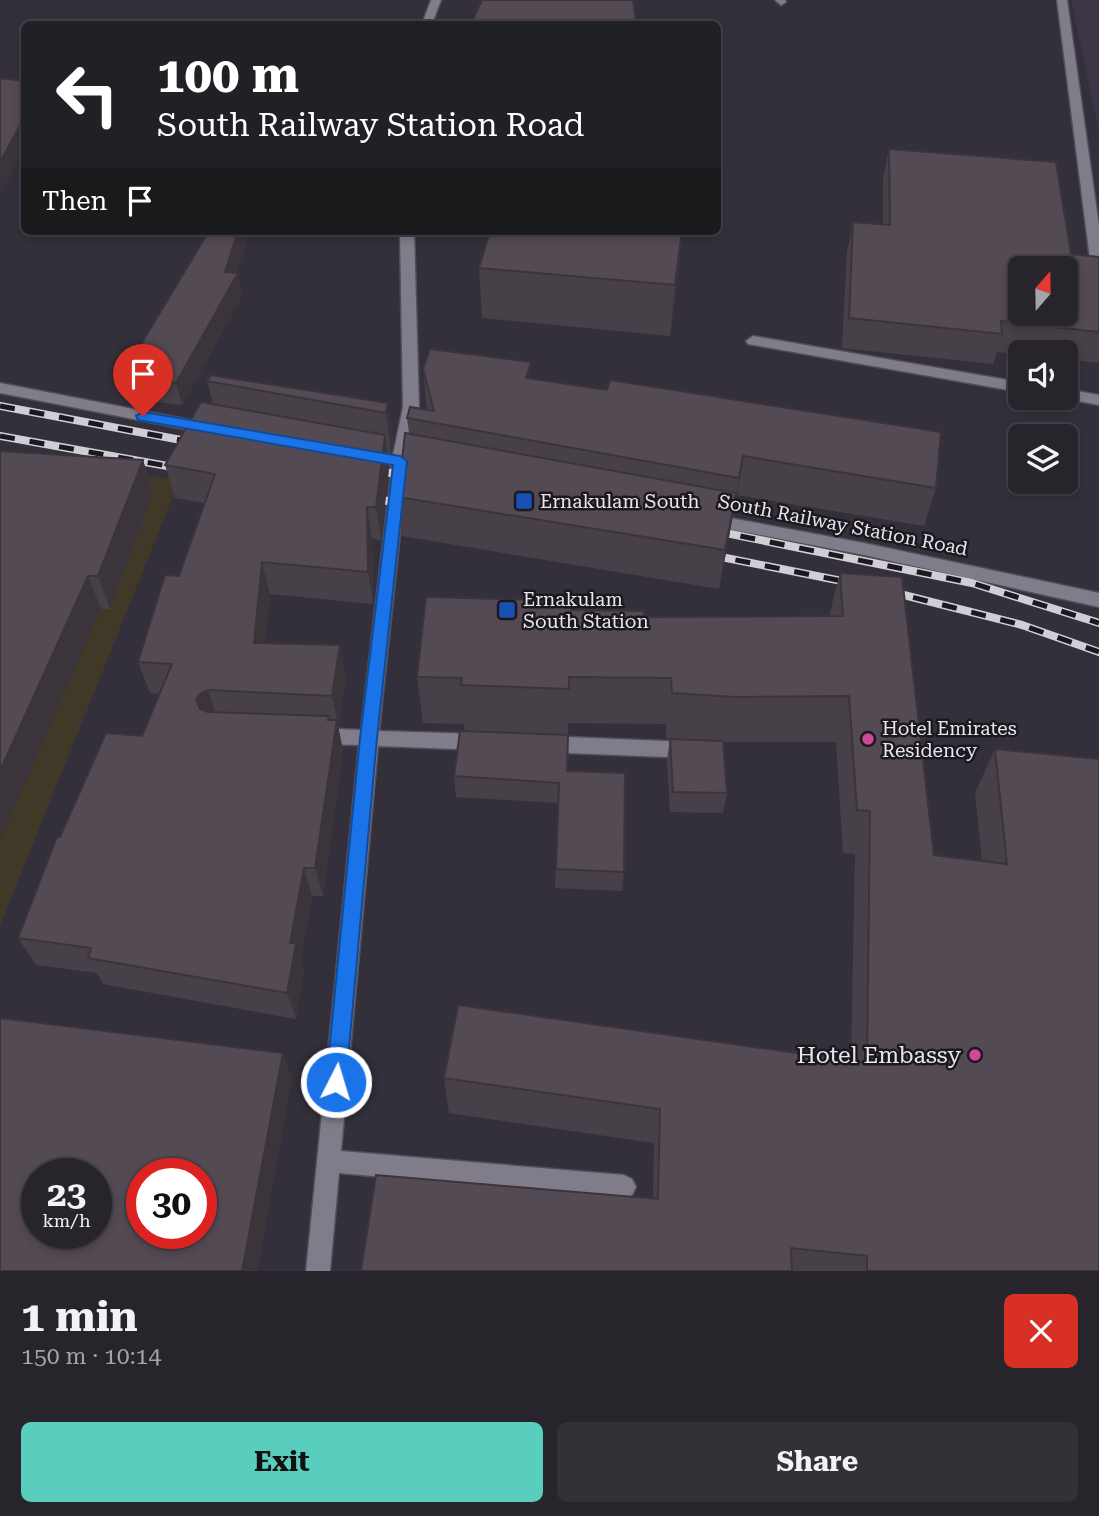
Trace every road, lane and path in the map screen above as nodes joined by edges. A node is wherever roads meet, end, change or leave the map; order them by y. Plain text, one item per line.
1 (436, 0) edge
2 (1062, 0) edge
3 (428, 21) edge
4 (407, 235) edge
5 (1099, 275) edge
6 (753, 341) dead end
7 (1008, 385) edge
8 (0, 388) edge
9 (1078, 396) edge
10 (1099, 400) edge
11 (222, 430) edge
12 (345, 452) edge
13 (400, 461) junction
14 (441, 469) edge
15 (687, 516) edge
16 (1099, 600) edge
17 (300, 736) edge
18 (369, 738) junction
19 (709, 750) edge
20 (328, 1161) junction
21 (624, 1187) dead end
22 (318, 1271) edge

1 - 3 street
2 - 5 street
4 - 13 street
6 - 7 street
8 - 11 street
9 - 10 street
12 - 13 street
13 - 14 street
13 - 18 street
15 - 16 street, South Railway Station Road
17 - 18 street
18 - 19 street
18 - 20 street
20 - 21 street
20 - 22 street

